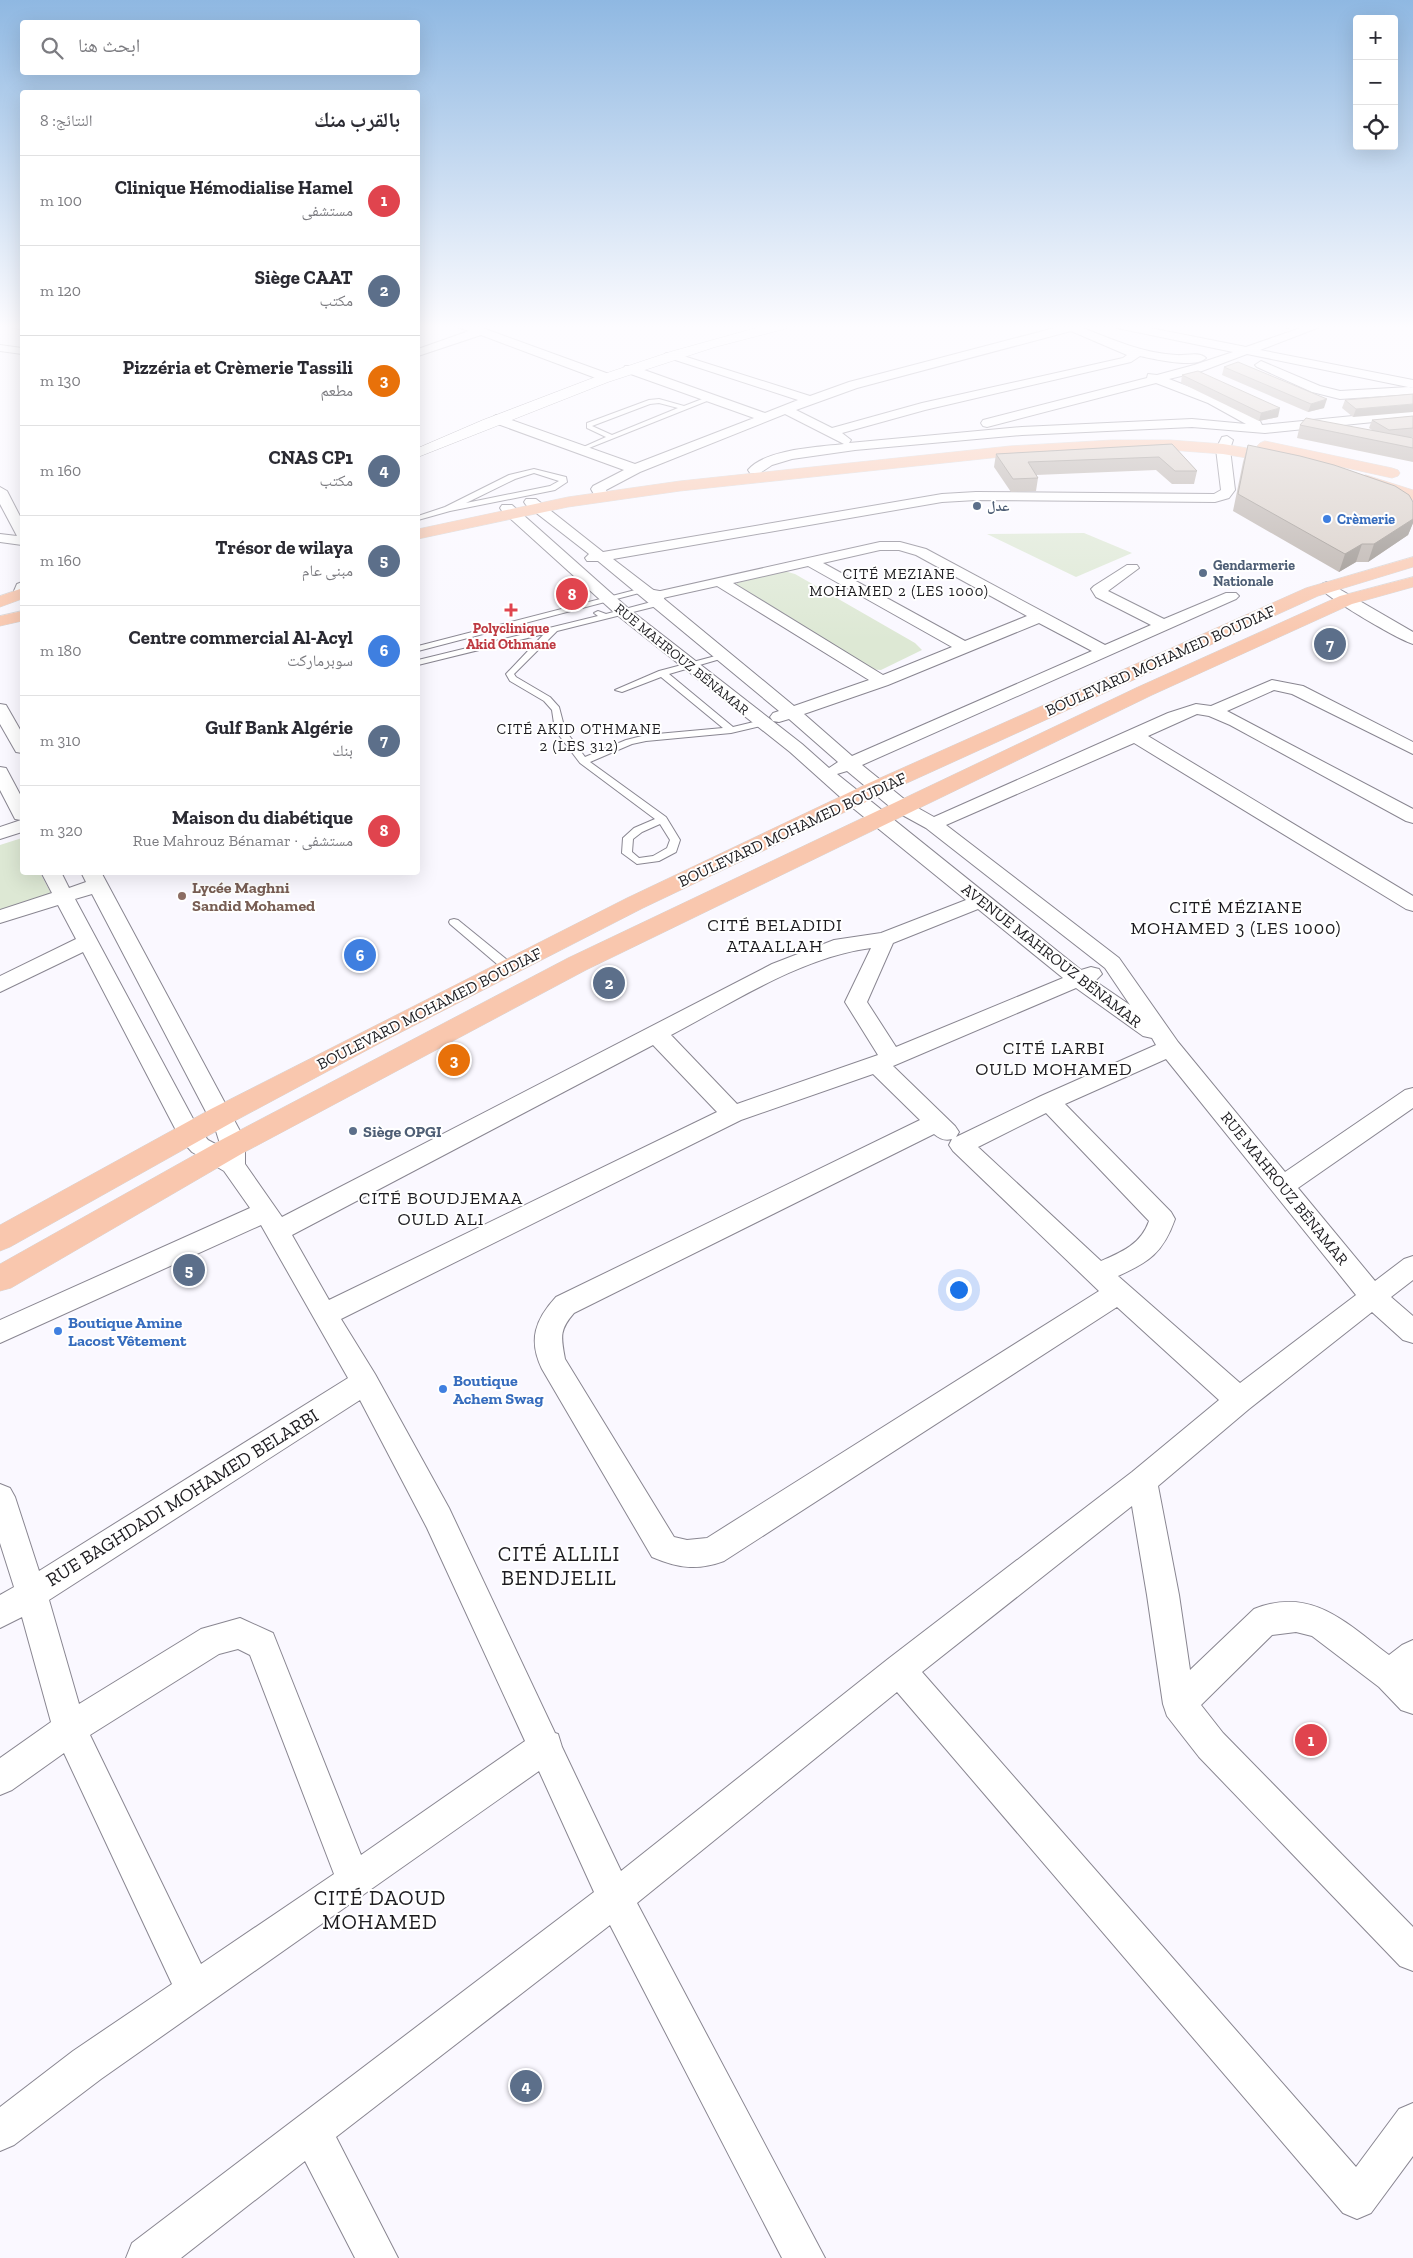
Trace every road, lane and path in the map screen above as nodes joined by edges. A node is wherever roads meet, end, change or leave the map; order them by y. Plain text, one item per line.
1 (449, 430) edge
2 (470, 430) edge
3 (529, 430) edge
4 (593, 430) edge
5 (628, 430) edge
6 (731, 430) edge
7 (829, 430) edge
8 (838, 430) edge
9 (960, 430) edge
10 (1032, 430) edge
11 (832, 432) junction
12 (611, 437) junction
13 (928, 441) junction
14 (420, 442) edge
15 (1225, 444) junction
16 (855, 446) junction
17 (582, 449) junction
18 (420, 452) edge
19 (635, 469) junction
20 (755, 470) junction
21 (1403, 475) dead end
22 (0, 491) edge
23 (600, 493) junction
24 (1410, 495) edge
25 (511, 504) junction
26 (535, 505) junction
27 (448, 509) junction
28 (420, 517) edge
29 (420, 526) edge
30 (420, 533) edge
31 (20, 534) edge
32 (0, 538) edge
33 (20, 538) edge
34 (20, 539) edge
35 (0, 547) edge
36 (600, 556) junction
37 (809, 561) junction
38 (568, 562) junction
39 (1413, 562) edge
40 (1132, 568) dead end
41 (722, 582) junction
42 (1413, 582) edge
43 (643, 590) junction
44 (20, 594) edge
45 (1336, 594) junction
46 (1231, 596) dead end
47 (660, 598) junction
48 (608, 600) junction
49 (0, 602) edge
50 (590, 608) junction
51 (623, 612) junction
52 (20, 616) edge
53 (605, 617) junction
54 (1039, 617) junction
55 (0, 621) edge
56 (1165, 626) junction
57 (554, 629) junction
58 (1413, 639) edge
59 (962, 646) junction
60 (420, 648) edge
61 (1105, 652) junction
62 (420, 656) edge
63 (723, 657) junction
64 (420, 662) edge
65 (690, 665) junction
66 (662, 674) junction
67 (882, 680) junction
68 (619, 690) dead end
69 (1213, 711) junction
70 (790, 713) junction
71 (2, 716) edge
72 (762, 723) junction
73 (731, 730) junction
74 (1135, 736) junction
75 (20, 745) edge
76 (1413, 750) edge
77 (583, 761) junction
78 (850, 764) junction
79 (0, 772) edge
80 (824, 773) junction
81 (877, 788) junction
82 (855, 800) junction
83 (902, 807) junction
84 (1408, 808) edge
85 (20, 811) edge
86 (878, 818) junction
87 (662, 819) junction
88 (933, 824) junction
89 (20, 827) edge
90 (0, 833) edge
91 (52, 875) edge
92 (94, 879) edge
93 (63, 897) junction
94 (981, 901) junction
95 (1413, 905) edge
96 (0, 917) edge
97 (454, 922) dead end
98 (885, 940) junction
99 (87, 942) junction
100 (1112, 963) junction
101 (508, 967) junction
102 (1079, 980) junction
103 (0, 985) edge
104 (656, 1034) junction
105 (1166, 1044) junction
106 (884, 1061) junction
107 (201, 1079) junction
108 (167, 1094) junction
109 (1413, 1096) edge
110 (1049, 1102) junction
111 (732, 1114) junction
112 (221, 1116) junction
113 (937, 1122) junction
114 (189, 1134) junction
115 (961, 1145) junction
116 (227, 1156) junction
117 (1283, 1186) junction
118 (271, 1222) junction
119 (0, 1239) edge
120 (1413, 1266) edge
121 (1098, 1274) junction
122 (0, 1279) edge
123 (1118, 1292) junction
124 (1373, 1297) junction
125 (324, 1315) junction
126 (0, 1332) edge
127 (1413, 1332) edge
128 (365, 1382) junction
129 (1239, 1400) junction
130 (1142, 1481) junction
131 (0, 1497) edge
132 (31, 1592) junction
133 (0, 1613) edge
134 (1402, 1666) edge
135 (899, 1670) junction
136 (1413, 1698) edge
137 (1179, 1704) junction
138 (70, 1729) junction
139 (546, 1746) junction
140 (0, 1778) edge
141 (354, 1882) junction
142 (615, 1898) junction
143 (1413, 1953) edge
144 (196, 1992) junction
145 (1413, 2123) edge
146 (0, 2132) edge
147 (312, 2133) junction
148 (147, 2258) edge
149 (377, 2258) edge
150 (804, 2258) edge

1 - 14 main road
2 - 18 main road
3 - 17 street
4 - 12 lane
5 - 12 lane
6 - 19 street
7 - 11 street
8 - 11 street
9 - 13 street
10 - 13 street
11 - 16 street
12 - 17 lane
13 - 16 street
15 - 20 main road
15 - 21 main road
15 - 23 main road
15 - 24 main road
15 - 36 street
16 - 20 street
17 - 19 street
19 - 23 street
20 - 23 main road
22 - 31 street
23 - 26 main road
25 - 26 main road
25 - 27 lane
25 - 27 lane
25 - 29 main road
25 - 30 main road
25 - 38 street, RUE MAHROUZ BÉNAMAR
26 - 36 street, RUE MAHROUZ BÉNAMAR
27 - 28 lane
32 - 33 street
34 - 35 street
36 - 38 street
36 - 43 street, RUE MAHROUZ BÉNAMAR
37 - 41 street
37 - 54 street
37 - 59 street
38 - 48 street, RUE MAHROUZ BÉNAMAR
39 - 45 main road, BOULEVARD MOHAMED BOUDIAF
40 - 56 street
41 - 47 street
41 - 67 street
42 - 45 main road, BOULEVARD MOHAMED BOUDIAF
43 - 47 street, RUE MAHROUZ BÉNAMAR
43 - 48 lane
44 - 49 main road
45 - 58 street
45 - 81 main road, BOULEVARD MOHAMED BOUDIAF
45 - 83 main road, BOULEVARD MOHAMED BOUDIAF
46 - 56 street
47 - 51 lane
47 - 63 street, RUE MAHROUZ BÉNAMAR
48 - 50 lane
48 - 51 street, RUE MAHROUZ BÉNAMAR
50 - 53 lane
50 - 60 lane
50 - 62 lane
51 - 53 lane
51 - 65 street, RUE MAHROUZ BÉNAMAR
52 - 55 main road
53 - 57 lane
54 - 59 street
54 - 61 street
56 - 61 street
57 - 64 lane
57 - 77 lane
59 - 67 street
61 - 78 street
63 - 65 lane
63 - 70 street, RUE MAHROUZ BÉNAMAR
65 - 66 lane
65 - 72 street, RUE MAHROUZ BÉNAMAR
66 - 68 lane
66 - 73 lane
67 - 70 street
69 - 74 street
69 - 76 street
69 - 84 street
70 - 72 street
70 - 78 street, RUE MAHROUZ BÉNAMAR
71 - 75 street
72 - 73 lane
72 - 80 street, RUE MAHROUZ BÉNAMAR
73 - 77 lane
74 - 88 street
74 - 95 street
77 - 87 lane
78 - 80 street
78 - 81 street, RUE MAHROUZ BÉNAMAR
79 - 85 street
80 - 82 street, RUE MAHROUZ BÉNAMAR
81 - 82 main road, BOULEVARD MOHAMED BOUDIAF
81 - 83 street, RUE MAHROUZ BÉNAMAR
82 - 86 street, AVENUE MAHROUZ BÉNAMAR
82 - 101 main road, BOULEVARD MOHAMED BOUDIAF
83 - 86 main road, BOULEVARD MOHAMED BOUDIAF
83 - 88 street, AVENUE MAHROUZ BÉNAMAR
86 - 94 street, AVENUE MAHROUZ BÉNAMAR
86 - 116 main road, BOULEVARD MOHAMED BOUDIAF
87 - 87 lane
88 - 100 street, AVENUE MAHROUZ BÉNAMAR
89 - 90 street
91 - 93 street
92 - 93 street
92 - 107 street
93 - 96 street
93 - 99 street
94 - 98 street
94 - 102 street, AVENUE MAHROUZ BÉNAMAR
97 - 101 lane
98 - 104 street
98 - 106 street
99 - 103 street
99 - 108 street
100 - 102 street
100 - 105 street, AVENUE MAHROUZ BÉNAMAR
101 - 112 main road, BOULEVARD MOHAMED BOUDIAF
102 - 105 street, AVENUE MAHROUZ BÉNAMAR
102 - 106 street
104 - 111 street
104 - 118 street
105 - 110 street
105 - 117 street, RUE MAHROUZ BÉNAMAR
106 - 111 street
106 - 113 street
107 - 108 street
107 - 112 street
108 - 114 street
109 - 117 street
110 - 115 street
110 - 121 street
111 - 125 street
112 - 114 main road, BOULEVARD MOHAMED BOUDIAF
112 - 116 street
113 - 115 street
113 - 123 street
114 - 116 street
114 - 119 main road, BOULEVARD MOHAMED BOUDIAF
115 - 121 street
116 - 118 street
116 - 122 main road, BOULEVARD MOHAMED BOUDIAF
117 - 124 street, RUE MAHROUZ BÉNAMAR
118 - 125 street
118 - 126 street
120 - 124 street
121 - 123 street
123 - 129 street
124 - 127 street, RUE MAHROUZ BÉNAMAR
124 - 129 street
125 - 128 street
128 - 132 street, RUE BAGHDADI MOHAMED BELARBI
128 - 139 street
129 - 130 street
130 - 135 street
130 - 137 street
131 - 132 street
132 - 133 street, RUE BAGHDADI MOHAMED BELARBI
132 - 138 street
134 - 136 street
134 - 137 street
135 - 142 street
135 - 145 street
137 - 143 street
138 - 140 street
138 - 141 street
138 - 144 street
139 - 141 street
139 - 142 street
141 - 144 street
142 - 147 street
142 - 150 street
144 - 146 street
147 - 148 street
147 - 149 street

